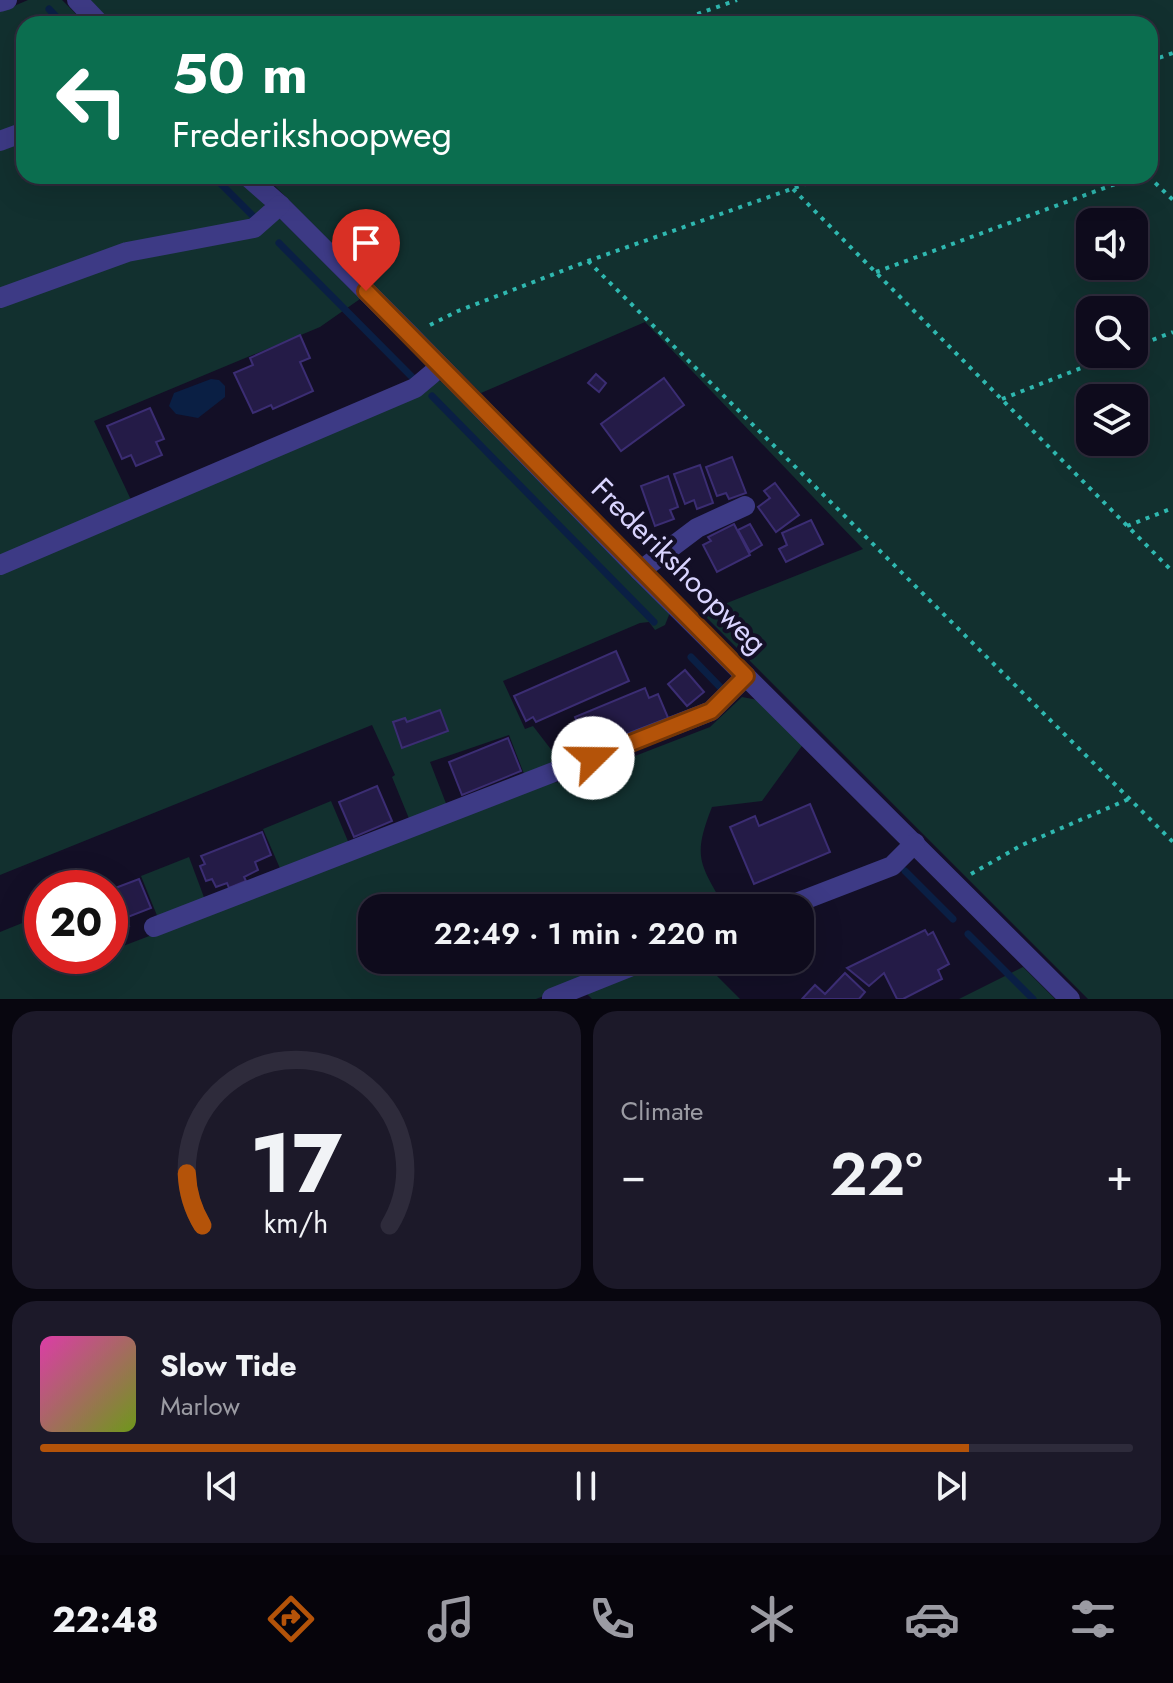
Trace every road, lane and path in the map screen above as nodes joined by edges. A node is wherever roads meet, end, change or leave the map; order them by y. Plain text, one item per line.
1 (7, 0) edge
2 (77, 0) edge
3 (737, 0) edge
4 (0, 2) edge
5 (92, 16) edge
6 (692, 16) edge
7 (256, 184) edge
8 (806, 184) edge
9 (1115, 184) edge
10 (1156, 184) edge
11 (793, 189) junction
12 (1173, 200) edge
13 (280, 205) junction
14 (588, 261) junction
15 (876, 272) junction
16 (0, 298) edge
17 (1173, 332) edge
18 (410, 335) junction
19 (1148, 342) edge
20 (440, 367) junction
21 (1081, 368) edge
22 (1002, 399) junction
23 (745, 506) dead end
24 (1173, 508) edge
25 (1127, 526) junction
26 (0, 565) edge
27 (640, 571) junction
28 (1173, 572) edge
29 (746, 676) junction
30 (1129, 798) junction
31 (1173, 842) edge
32 (915, 843) junction
33 (955, 884) junction
34 (814, 896) edge
35 (154, 927) dead end
36 (612, 974) edge
37 (552, 998) edge
38 (1070, 999) edge

1 - 4 street
2 - 5 street
3 - 6 path
7 - 13 street, Frederikshoopweg
8 - 11 path
9 - 15 path
10 - 12 path
11 - 14 path
11 - 15 path
13 - 16 street
13 - 18 street, Frederikshoopweg
14 - 18 path
14 - 30 path
15 - 22 path
17 - 19 path
18 - 20 street, Frederikshoopweg
20 - 26 street
20 - 27 street, Frederikshoopweg
21 - 22 path
22 - 25 path
23 - 27 street
24 - 25 path
25 - 28 path
27 - 29 street, Frederikshoopweg
29 - 32 street, Frederikshoopweg
29 - 35 street
30 - 31 path
30 - 33 path
32 - 33 street, Frederikshoopweg
32 - 34 street
33 - 38 street, Frederikshoopweg
36 - 37 street

